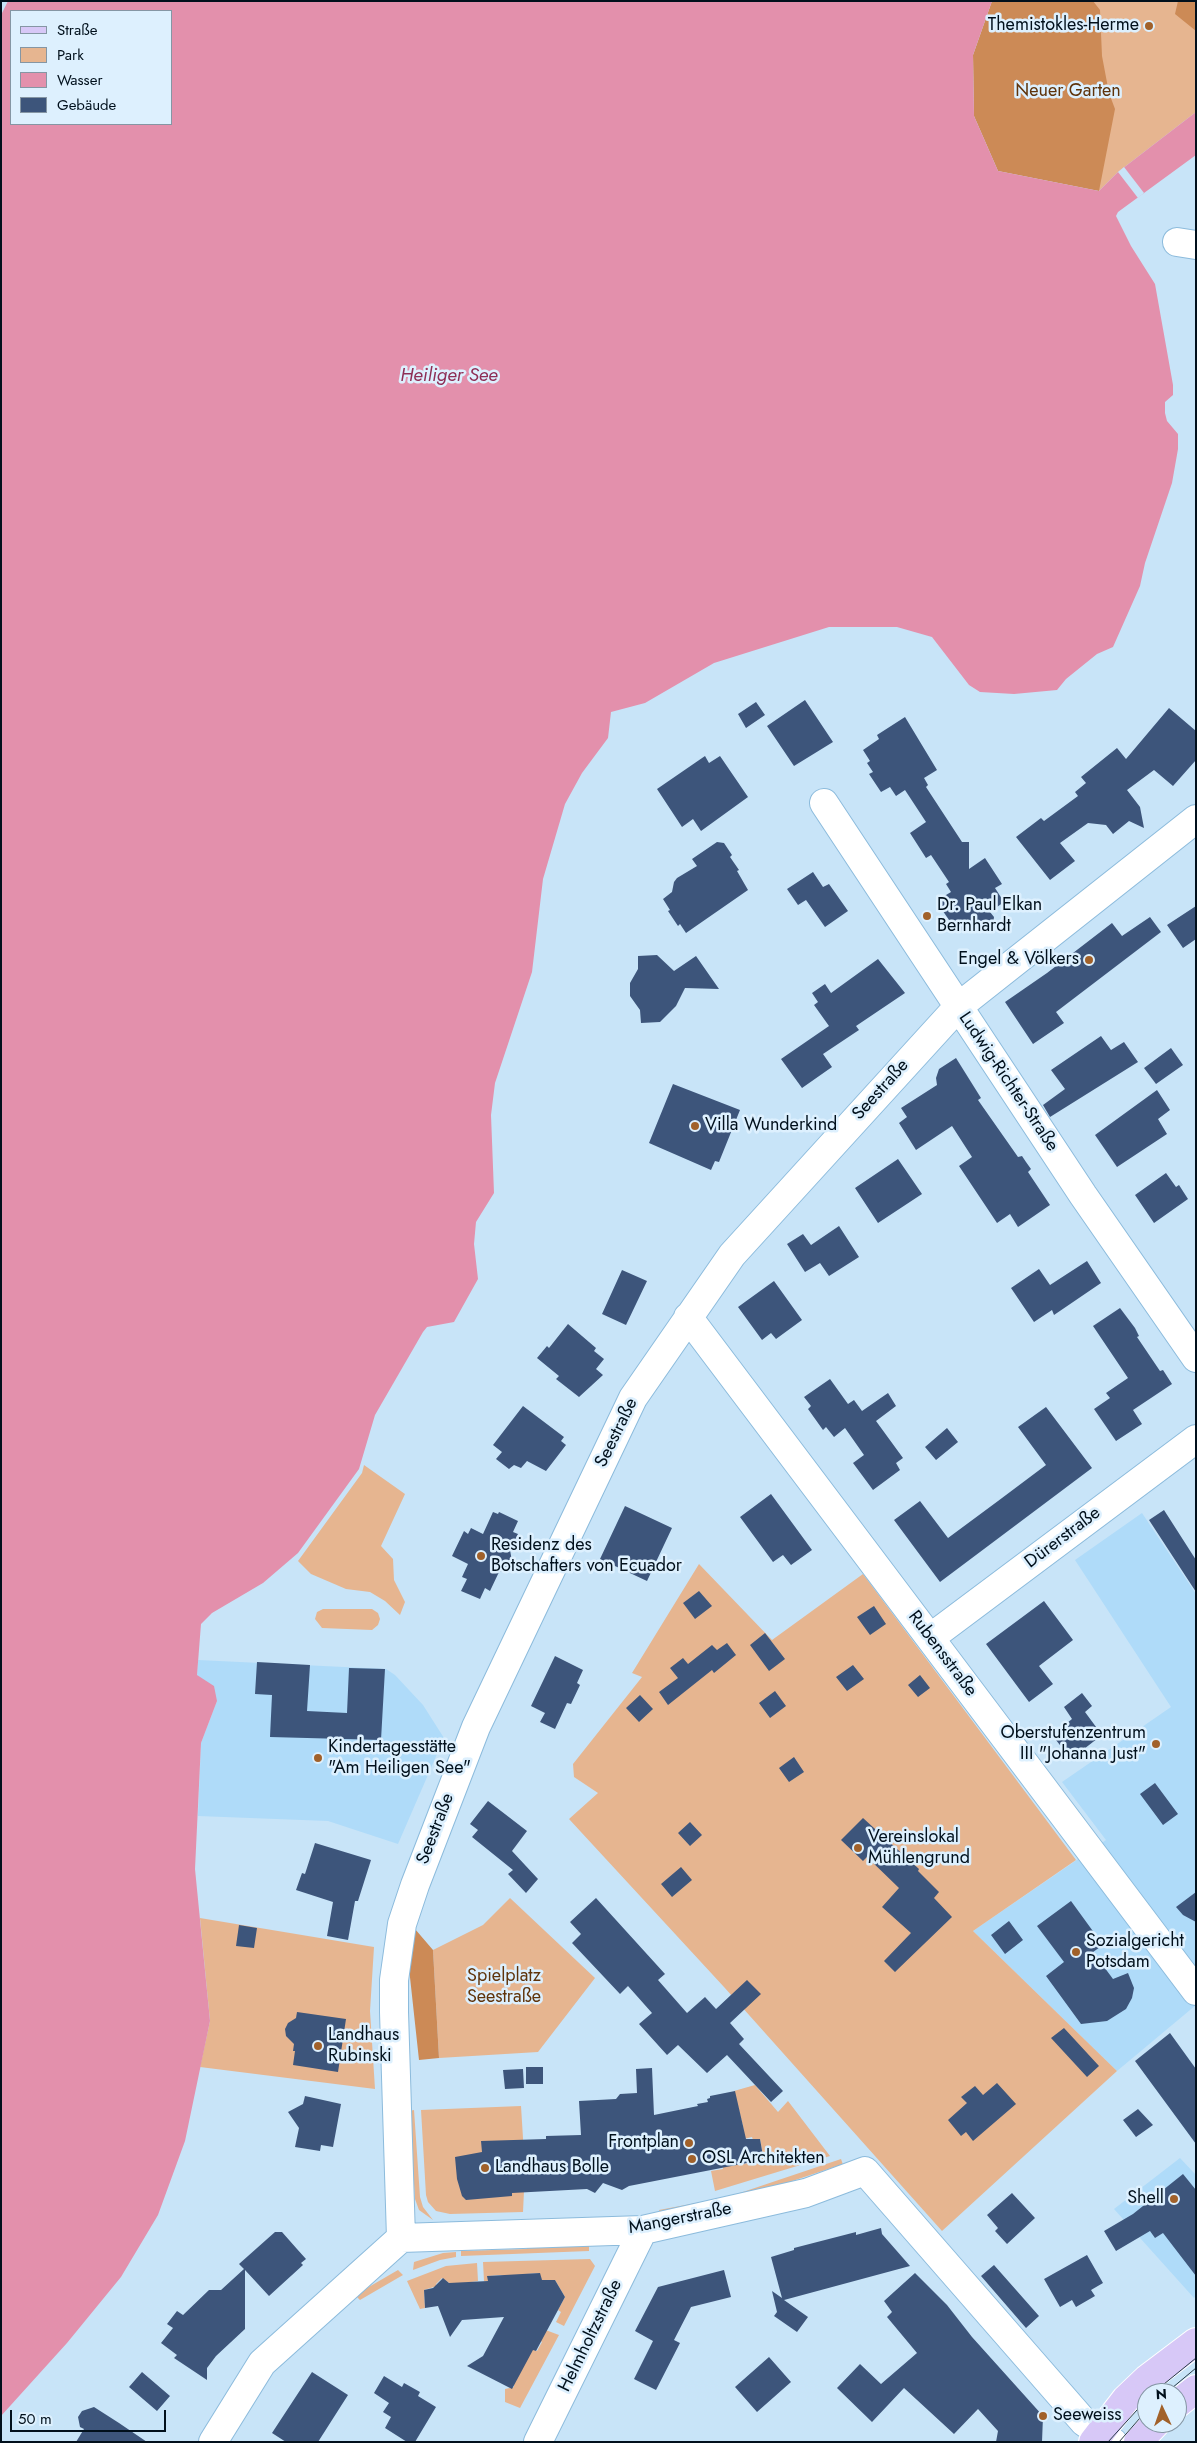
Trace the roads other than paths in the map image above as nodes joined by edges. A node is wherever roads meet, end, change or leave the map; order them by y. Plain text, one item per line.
1 (824, 803) dead end
2 (1196, 819) edge
3 (958, 1006) junction
4 (688, 1317) junction
5 (1196, 1358) edge
6 (1196, 1439) edge
7 (930, 1638) junction
8 (1196, 1991) edge
9 (643, 2230) junction
10 (401, 2238) junction
11 (1196, 2342) edge
12 (1102, 2438) edge
13 (213, 2442) edge
14 (538, 2442) edge

1 - 3 street, Ludwig-Richter-Straße
2 - 3 street, Seestraße
3 - 4 street, Seestraße
3 - 5 street, Ludwig-Richter-Straße
4 - 7 street, Rubensstraße
4 - 10 street, Seestraße
6 - 7 street, Dürerstraße
7 - 8 street, Rubensstraße
9 - 10 street, Mangerstraße
9 - 12 street, Mangerstraße
9 - 14 street, Helmholtzstraße
10 - 13 street
11 - 12 main road

